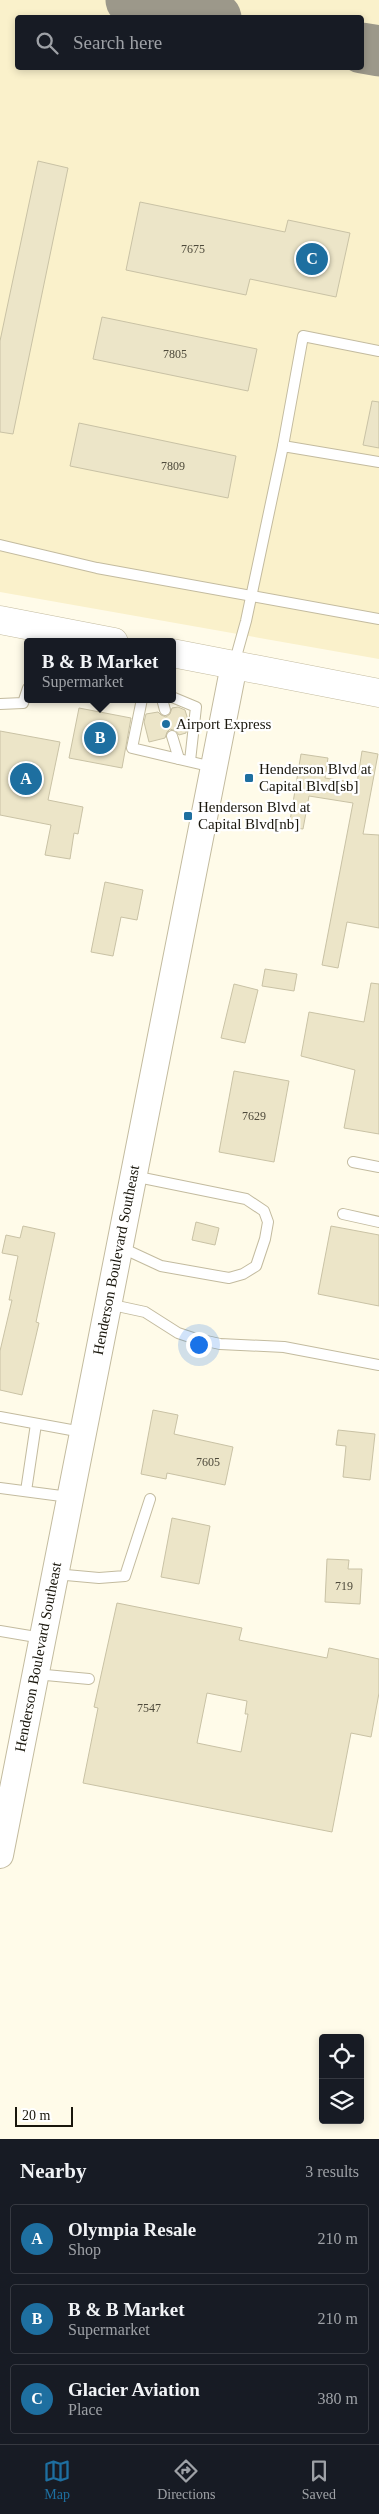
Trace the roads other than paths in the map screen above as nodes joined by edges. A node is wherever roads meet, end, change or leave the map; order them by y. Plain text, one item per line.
1 (379, 351) edge
2 (283, 446) junction
3 (379, 462) edge
4 (0, 545) edge
5 (250, 595) junction
6 (379, 619) edge
7 (0, 620) edge
8 (43, 635) edge
9 (73, 638) edge
10 (176, 654) edge
11 (234, 665) junction
12 (379, 693) edge
13 (24, 698) edge
14 (176, 699) edge
15 (141, 703) edge
16 (163, 703) edge
17 (0, 704) edge
18 (165, 710) dead end
19 (172, 736) dead end
20 (179, 759) junction
21 (202, 764) junction
22 (353, 1162) dead end
23 (379, 1167) edge
24 (132, 1176) junction
25 (343, 1214) dead end
26 (379, 1222) edge
27 (120, 1247) junction
28 (107, 1304) junction
29 (379, 1365) edge
30 (0, 1417) edge
31 (36, 1424) junction
32 (82, 1432) junction
33 (0, 1488) edge
34 (26, 1491) junction
35 (69, 1497) junction
36 (150, 1500) dead end
37 (54, 1574) junction
38 (0, 1631) edge
39 (42, 1638) junction
40 (34, 1674) junction
41 (89, 1679) dead end
42 (0, 1855) edge

1 - 2 lane
2 - 3 lane
2 - 5 lane
4 - 5 lane
5 - 6 lane
5 - 11 lane
7 - 8 main road
8 - 9 main road
10 - 11 main road
11 - 12 main road
11 - 21 street, Henderson Boulevard Southeast
13 - 17 lane
14 - 21 lane
15 - 20 lane
16 - 18 lane
19 - 20 lane
20 - 21 lane
21 - 24 street, Henderson Boulevard Southeast
22 - 23 lane
24 - 27 street, Henderson Boulevard Southeast
24 - 27 lane
25 - 26 lane
27 - 28 street, Henderson Boulevard Southeast
28 - 29 lane
28 - 32 street, Henderson Boulevard Southeast
30 - 31 lane
31 - 32 lane
31 - 34 lane
32 - 35 street, Henderson Boulevard Southeast
33 - 34 lane
34 - 35 lane
35 - 37 street, Henderson Boulevard Southeast
36 - 37 lane
37 - 39 street, Henderson Boulevard Southeast
38 - 39 lane
39 - 40 street, Henderson Boulevard Southeast
40 - 41 lane
40 - 42 street, Henderson Boulevard Southeast

